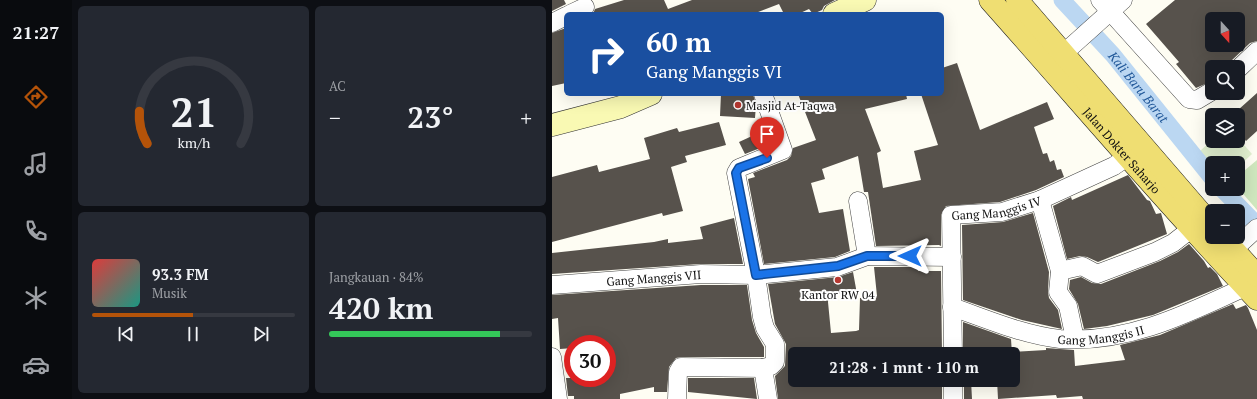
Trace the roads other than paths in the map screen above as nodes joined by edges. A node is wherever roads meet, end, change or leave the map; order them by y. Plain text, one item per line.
1 (865, 0) edge
2 (990, 0) edge
3 (1017, 0) edge
4 (1111, 4) edge
5 (838, 12) edge
6 (564, 17) edge
7 (552, 23) edge
8 (1071, 47) junction
9 (1257, 51) edge
10 (1245, 62) edge
11 (1205, 95) edge
12 (646, 96) edge
13 (764, 96) edge
14 (552, 125) edge
15 (1127, 157) junction
16 (1040, 200) junction
17 (858, 201) dead end
18 (1205, 217) edge
19 (1190, 229) junction
20 (1227, 244) edge
21 (867, 256) junction
22 (952, 257) junction
23 (1060, 271) junction
24 (756, 275) junction
25 (552, 285) edge
26 (1253, 287) edge
27 (952, 308) junction
28 (1075, 339) junction
29 (953, 347) edge
30 (552, 357) edge
31 (763, 368) junction
32 (953, 387) edge
33 (558, 399) edge
34 (677, 399) edge
35 (768, 399) edge
36 (953, 399) edge

1 - 5 street
2 - 15 main road, Jalan Dokter Saharjo
3 - 8 main road, Jalan Dokter Saharjo
4 - 8 street
4 - 11 street
6 - 7 street
8 - 18 main road, Jalan Dokter Saharjo
9 - 10 street
12 - 14 street
13 - 24 street
15 - 16 street, Gang Manggis IV
15 - 19 main road, Jalan Dokter Saharjo
16 - 22 street, Gang Manggis IV
16 - 23 street
17 - 21 street
19 - 23 street
19 - 26 main road, Jalan Dokter Saharjo
20 - 26 main road
21 - 22 street
21 - 24 street
22 - 27 street
23 - 28 street
24 - 25 street, Gang Manggis VII
24 - 31 street
26 - 28 street, Gang Manggis II
27 - 28 street, Gang Manggis II
27 - 29 street
30 - 33 street
31 - 34 street
31 - 35 street
32 - 36 street

